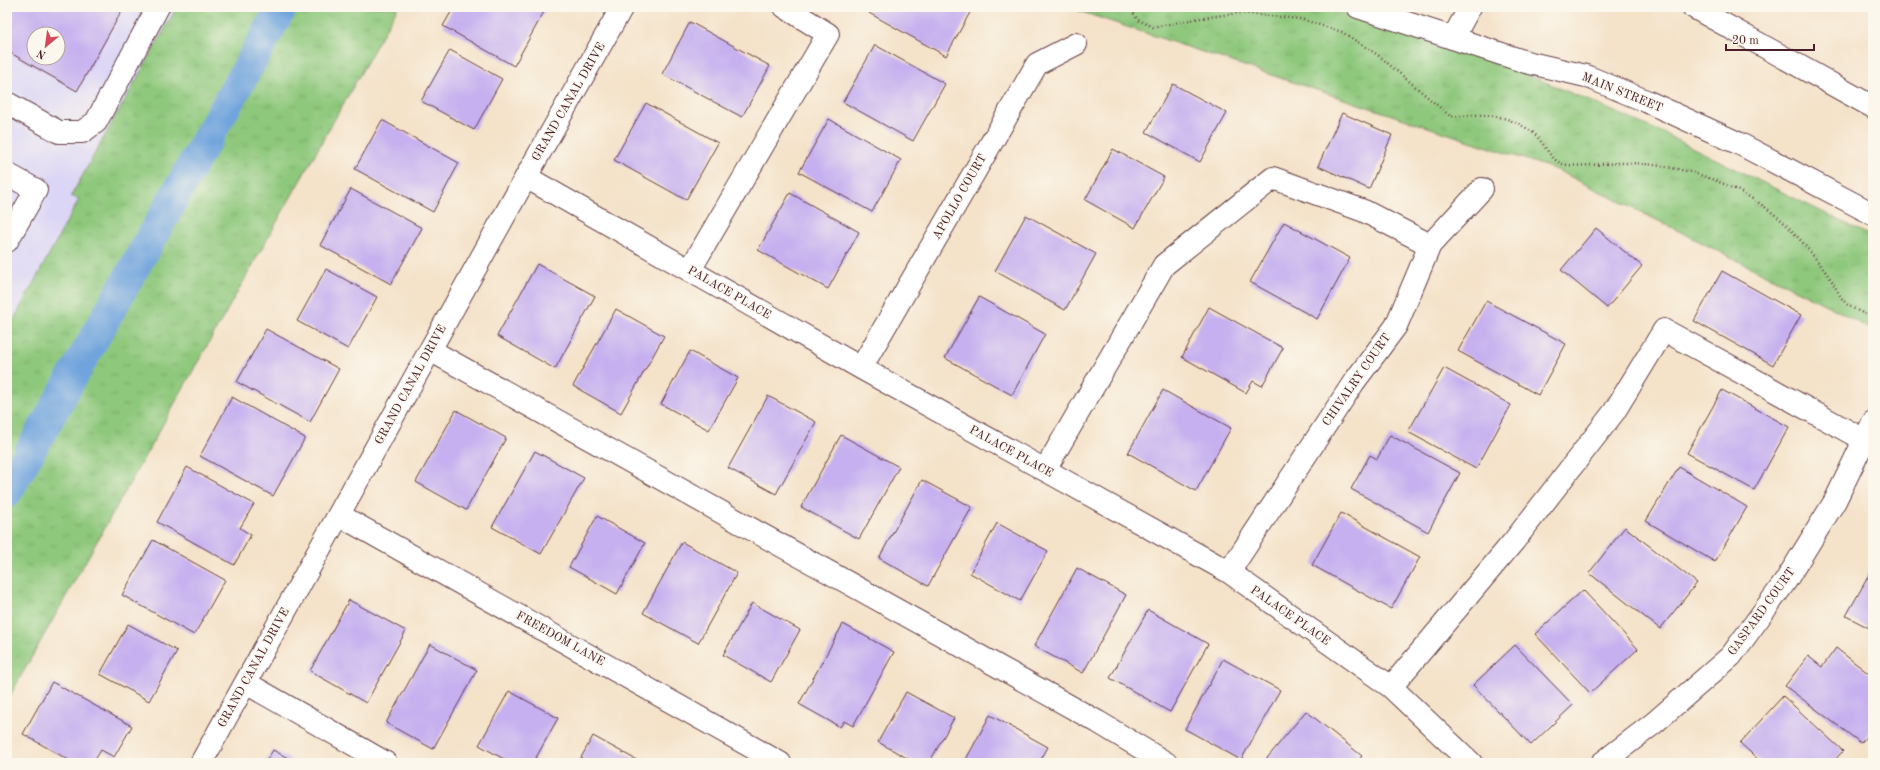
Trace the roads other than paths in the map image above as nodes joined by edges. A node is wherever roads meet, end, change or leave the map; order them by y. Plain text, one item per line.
1 (158, 7) edge
2 (622, 7) edge
3 (785, 7) edge
4 (1358, 7) edge
5 (1470, 7) edge
6 (1693, 7) edge
7 (1453, 38) junction
8 (1076, 44) dead end
9 (7, 103) edge
10 (1873, 107) edge
11 (7, 174) edge
12 (526, 177) junction
13 (1482, 189) dead end
14 (1873, 214) edge
15 (7, 241) edge
16 (1430, 245) junction
17 (690, 270) junction
18 (430, 350) junction
19 (861, 368) junction
20 (1869, 431) edge
21 (1045, 470) junction
22 (339, 515) junction
23 (1229, 572) junction
24 (246, 682) junction
25 (1391, 688) junction
26 (201, 763) edge
27 (386, 763) edge
28 (780, 763) edge
29 (1166, 763) edge
30 (1471, 763) edge
31 (1602, 763) edge

1 - 9 street
2 - 12 street, GRAND CANAL DRIVE
3 - 17 street
4 - 7 street, MAIN STREET
5 - 7 street
6 - 10 street
7 - 14 street, MAIN STREET
8 - 19 street, APOLLO COURT
11 - 15 street
12 - 17 street, PALACE PLACE
12 - 18 street, GRAND CANAL DRIVE
13 - 16 street, CHIVALRY COURT
16 - 21 street
16 - 23 street, CHIVALRY COURT
17 - 19 street, PALACE PLACE
18 - 22 street, GRAND CANAL DRIVE
18 - 29 street
19 - 21 street, PALACE PLACE
20 - 25 street
20 - 31 street, GASPARD COURT
21 - 23 street, PALACE PLACE
22 - 24 street, GRAND CANAL DRIVE
22 - 28 street, FREEDOM LANE
23 - 25 street, PALACE PLACE
24 - 26 street, GRAND CANAL DRIVE
24 - 27 street
25 - 30 street, PALACE PLACE

